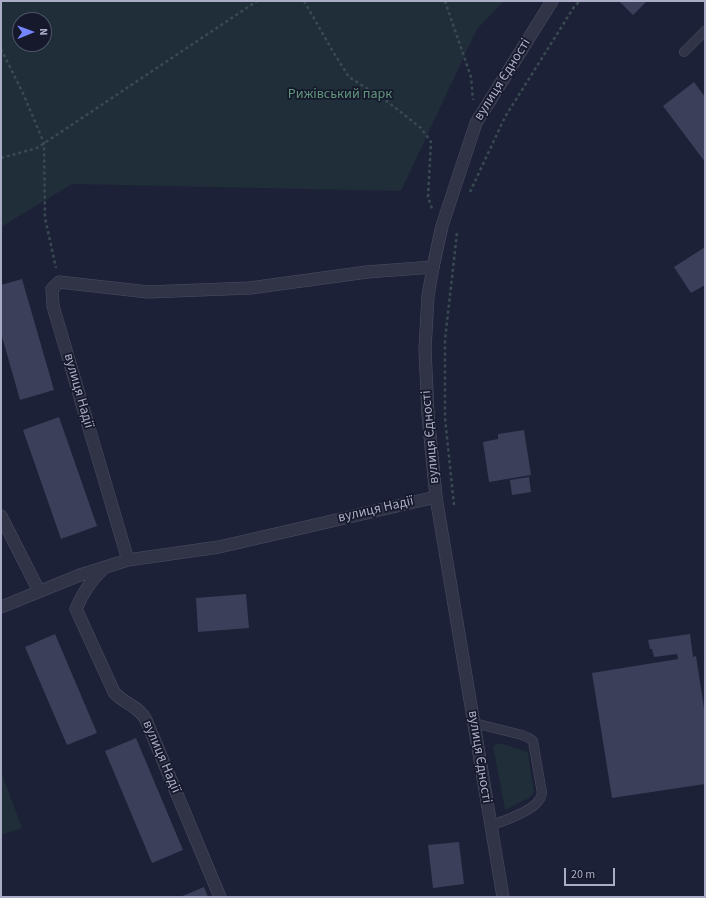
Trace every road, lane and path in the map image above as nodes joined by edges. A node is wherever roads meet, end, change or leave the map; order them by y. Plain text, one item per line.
1 (257, 1) edge
2 (304, 1) edge
3 (445, 1) edge
4 (552, 1) edge
5 (580, 1) edge
6 (705, 31) edge
7 (1, 49) edge
8 (684, 52) dead end
9 (476, 123) junction
10 (44, 144) junction
11 (1, 160) edge
12 (469, 194) dead end
13 (457, 231) dead end
14 (440, 234) junction
15 (433, 267) junction
16 (56, 286) junction
17 (436, 497) junction
18 (454, 509) dead end
19 (1, 516) edge
20 (128, 560) junction
21 (104, 568) junction
22 (39, 591) junction
23 (1, 607) edge
24 (474, 722) junction
25 (490, 824) junction
26 (220, 897) edge
27 (503, 897) edge

1 - 10 path
2 - 14 path
3 - 9 path
4 - 9 street, вулиця Єдності
5 - 12 path
6 - 8 lane
7 - 10 path
9 - 14 street, вулиця Єдності
10 - 11 path
10 - 16 path
13 - 18 path
14 - 15 street, вулиця Єдності
15 - 16 street
15 - 17 street, вулиця Єдності
16 - 20 street, вулиця Надії
17 - 20 street, вулиця Надії
17 - 24 street, вулиця Єдності
19 - 22 street
20 - 21 street, вулиця Надії
21 - 22 street, вулиця Надії
21 - 26 street, вулиця Надії
22 - 23 street, вулиця Надії
24 - 25 street, вулиця Єдності
24 - 25 lane
25 - 27 street, вулиця Єдності

